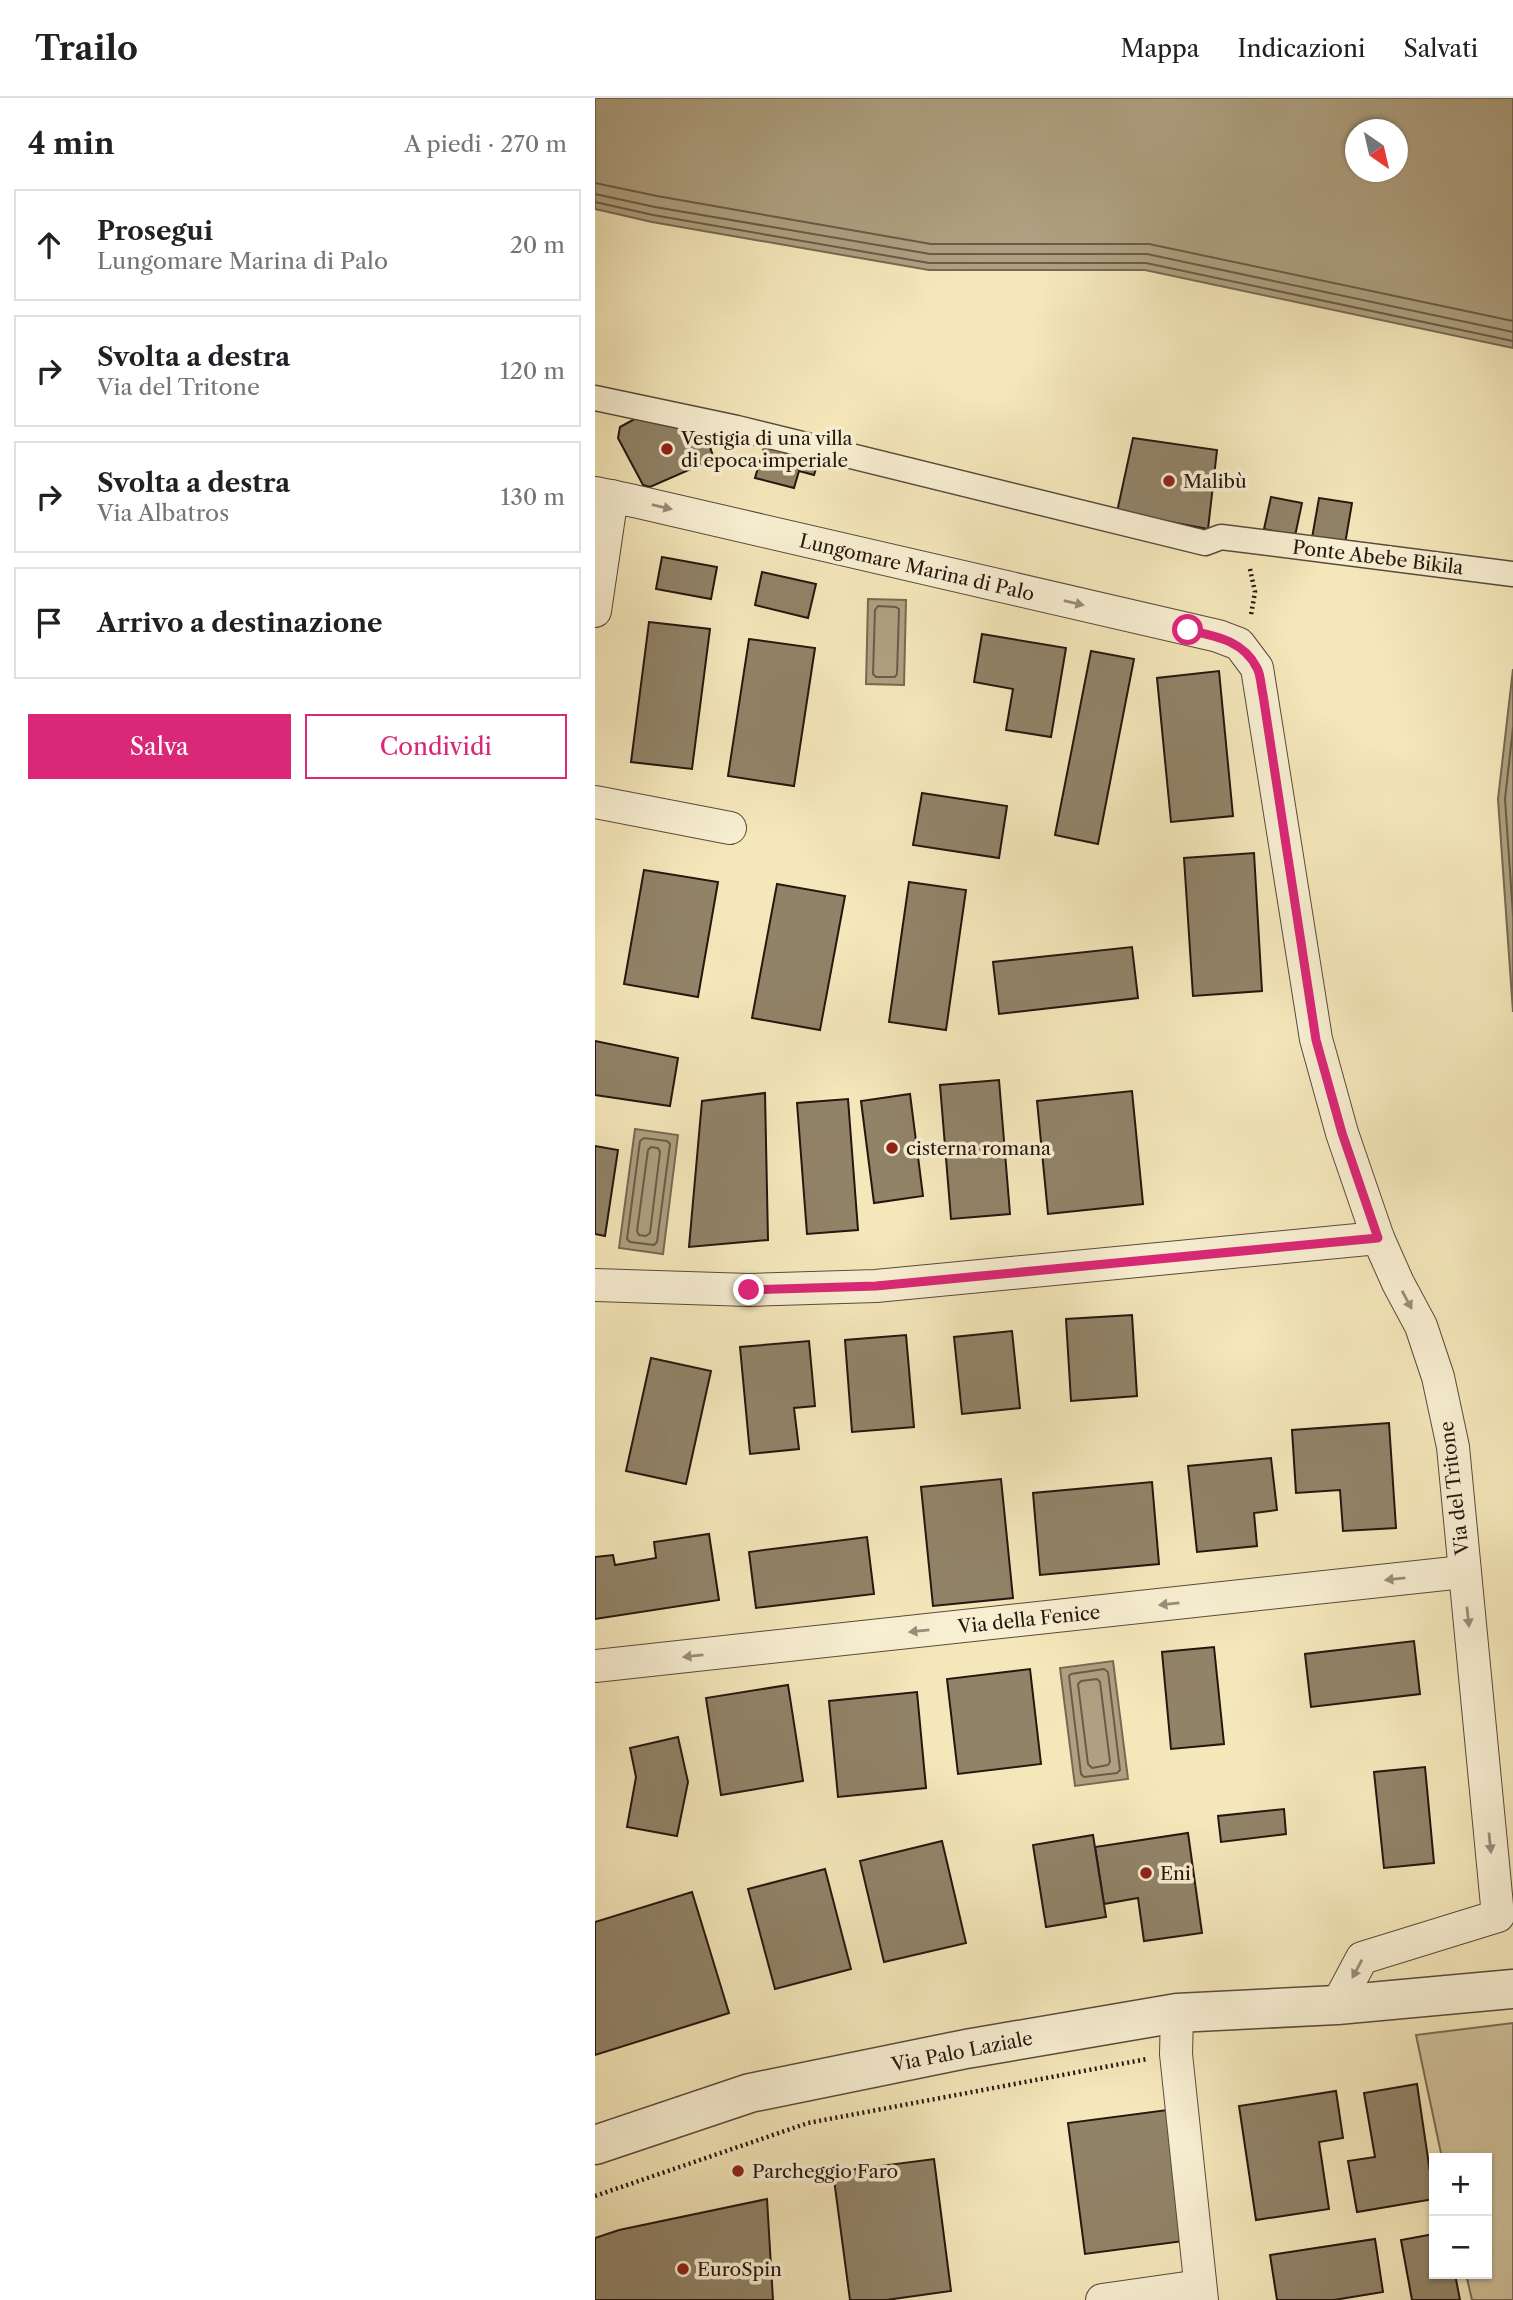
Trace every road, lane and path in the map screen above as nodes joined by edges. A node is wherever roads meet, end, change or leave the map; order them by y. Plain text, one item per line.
1 (595, 398) edge
2 (604, 495) edge
3 (1243, 539) junction
4 (1513, 574) edge
5 (595, 611) edge
6 (1238, 644) junction
7 (595, 802) edge
8 (730, 828) dead end
9 (1378, 1238) junction
10 (595, 1285) edge
11 (1463, 1572) junction
12 (595, 1666) edge
13 (1496, 1990) edge
14 (1338, 2006) junction
15 (1177, 2013) junction
16 (1176, 2054) junction
17 (595, 2145) edge
18 (595, 2196) edge
19 (1201, 2293) edge
20 (1103, 2300) edge

1 - 3 street, Ponte Abebe Bikila
2 - 5 street
2 -> 6 street, Lungomare Marina di Palo
3 - 4 street, Ponte Abebe Bikila
3 - 6 path
6 - 9 street, Via del Tritone
7 - 8 street
9 - 10 street
9 -> 11 street, Via del Tritone
11 -> 12 street, Via della Fenice
11 -> 14 street, Via del Tritone
13 - 14 street, Via Palo Laziale
14 - 15 street, Via Palo Laziale
15 - 16 street
15 - 17 street, Via Palo Laziale
16 - 18 path
16 - 19 street
19 - 20 street

